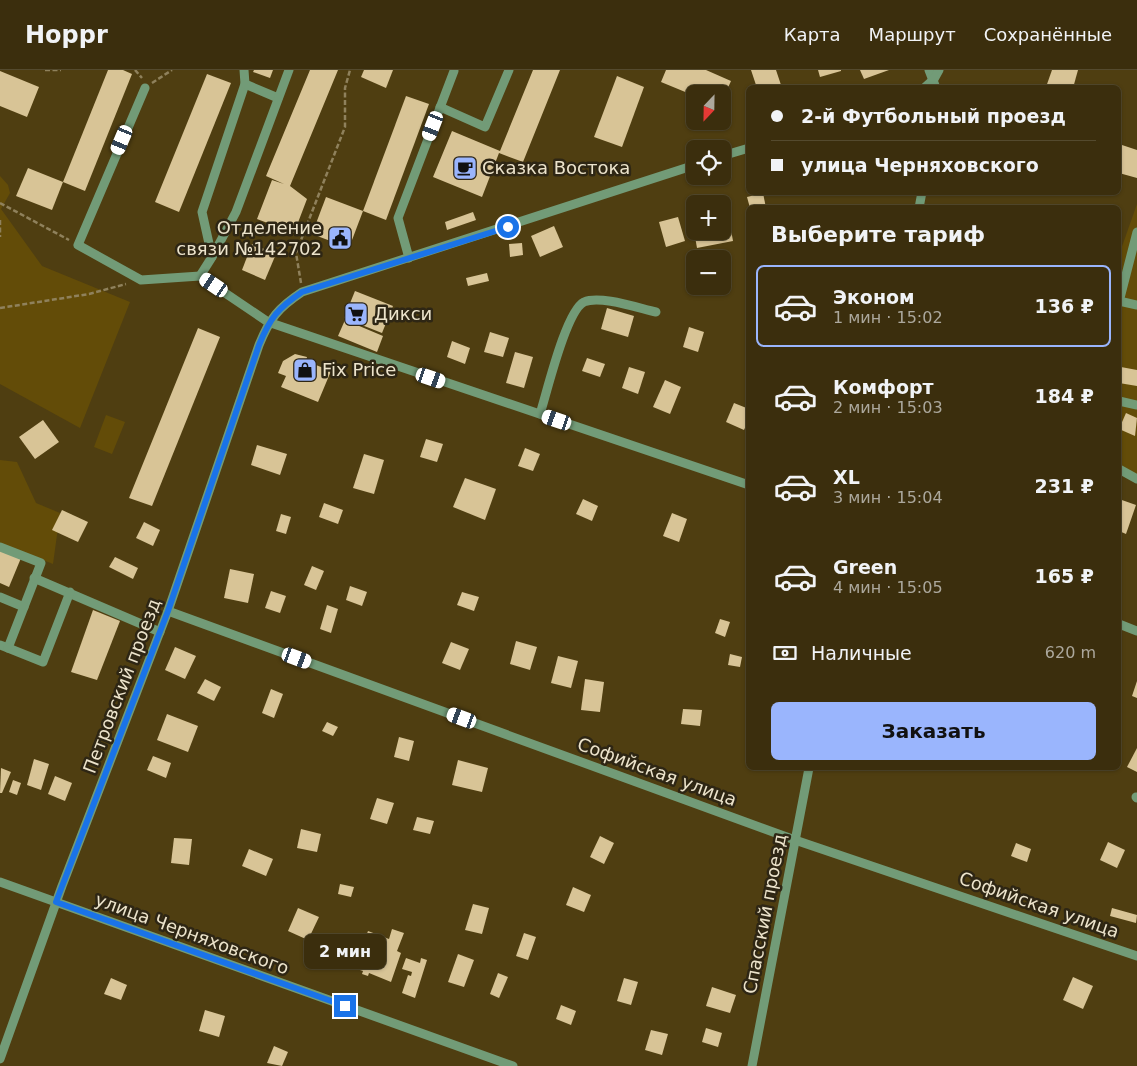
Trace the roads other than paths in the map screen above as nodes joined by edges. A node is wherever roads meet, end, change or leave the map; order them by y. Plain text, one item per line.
1 (244, 70) edge
2 (289, 70) edge
3 (509, 70) edge
4 (928, 70) edge
5 (939, 70) edge
6 (454, 71) dead end
7 (935, 83) edge
8 (244, 84) junction
9 (145, 88) road end
10 (278, 98) junction
11 (440, 107) junction
12 (746, 149) edge
13 (731, 153) edge
14 (686, 168) edge
15 (1137, 232) edge
16 (212, 257) junction
17 (409, 258) junction
18 (200, 276) junction
19 (1121, 293) edge
20 (1121, 301) edge
21 (1137, 305) edge
22 (656, 312) dead end
23 (268, 322) junction
24 (1121, 401) edge
25 (1137, 405) edge
26 (540, 414) junction
27 (1121, 470) edge
28 (1137, 479) edge
29 (746, 484) edge
30 (0, 547) edge
31 (34, 578) junction
32 (70, 592) junction
33 (0, 597) edge
34 (24, 607) junction
35 (168, 611) junction
36 (1121, 625) edge
37 (1137, 631) edge
38 (160, 632) junction
39 (4, 646) edge
40 (809, 770) edge
41 (795, 840) junction
42 (0, 882) edge
43 (56, 902) junction
44 (1137, 956) edge
45 (0, 1058) edge
46 (514, 1066) edge
47 (752, 1066) edge

1 - 8 street
2 - 10 street
3 - 11 street
4 - 7 street
5 - 7 street
6 - 11 street
8 - 10 street
8 - 16 street
9 - 18 street
10 - 16 street
11 - 17 street
12 - 13 street
14 - 17 street
15 - 19 street
16 - 18 street
17 - 23 street
18 - 23 street
20 - 21 street
22 - 26 street
23 - 26 street
23 - 35 street, Петровский проезд
24 - 25 street
26 - 29 street
27 - 28 street
30 - 31 street
31 - 32 street
31 - 34 street
32 - 38 street
32 - 39 street
33 - 34 street
34 - 39 street
35 - 38 street, Петровский проезд
35 - 41 street, Софийская улица
36 - 37 street
38 - 43 street, Петровский проезд
40 - 41 street, Спасский проезд
41 - 44 street, Софийская улица
41 - 47 street, Спасский проезд
42 - 43 street, улица Черняховского
43 - 45 street, Петровский проезд
43 - 46 street, улица Черняховского

